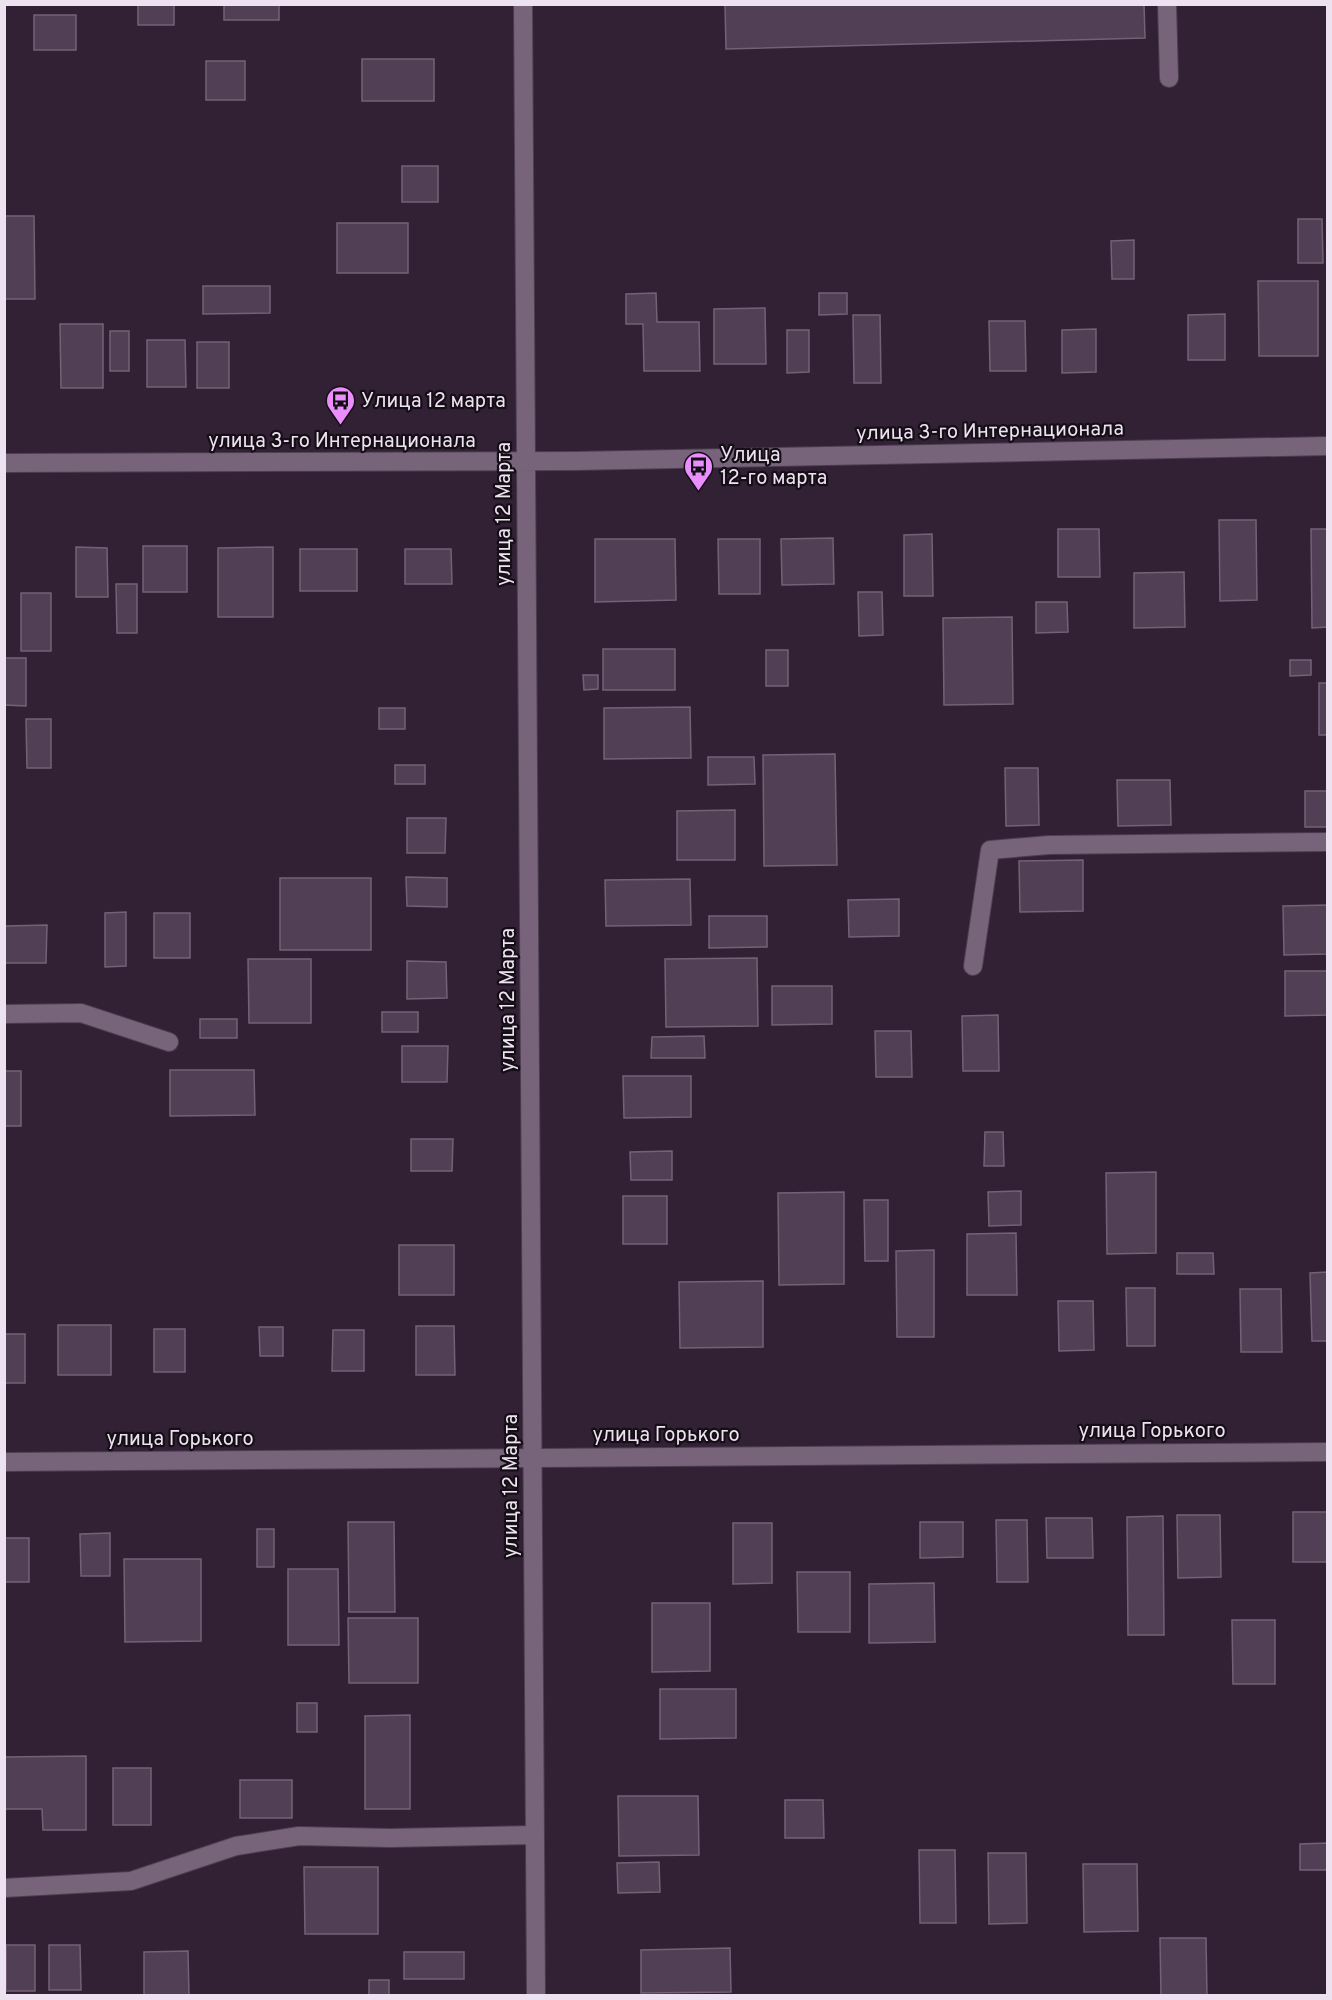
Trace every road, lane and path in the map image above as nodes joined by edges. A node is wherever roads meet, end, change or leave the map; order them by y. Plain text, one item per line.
1 (523, 4) edge
2 (1167, 4) edge
3 (1169, 78) dead end
4 (1328, 446) edge
5 (525, 462) junction
6 (4, 463) edge
7 (1328, 842) edge
8 (973, 966) dead end
9 (4, 1014) edge
10 (169, 1042) dead end
11 (1328, 1452) edge
12 (532, 1458) junction
13 (4, 1462) edge
14 (534, 1835) junction
15 (4, 1888) edge
16 (536, 1995) edge

1 - 5 street, улица 12 Марта
2 - 3 street
4 - 5 street, улица 3-го Интернационала
5 - 6 street, улица 3-го Интернационала
5 - 12 street, улица 12 Марта
7 - 8 street
9 - 10 street
11 - 12 street, улица Горького
12 - 13 street, улица Горького
12 - 14 street, улица 12 Марта
14 - 15 street
14 - 16 street, улица 12 Марта

